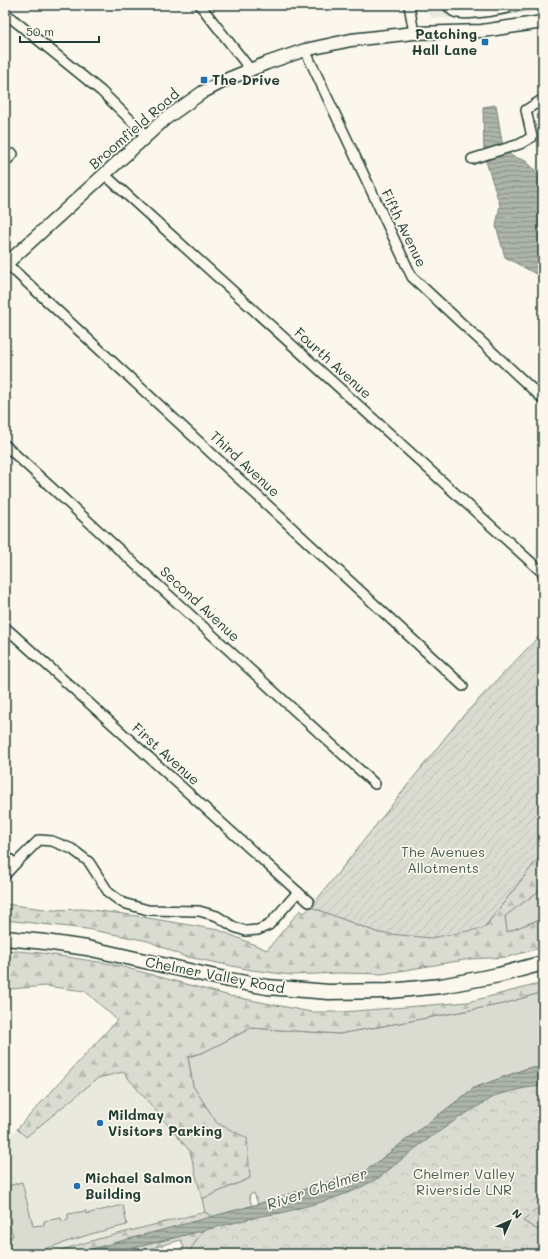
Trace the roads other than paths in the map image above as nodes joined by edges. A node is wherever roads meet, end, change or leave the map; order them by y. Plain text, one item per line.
1 (200, 5) edge
2 (409, 5) edge
3 (448, 5) edge
4 (523, 5) edge
5 (5, 13) edge
6 (543, 22) edge
7 (414, 33) junction
8 (305, 50) junction
9 (250, 70) junction
10 (543, 99) edge
11 (146, 135) junction
12 (13, 154) dead end
13 (472, 159) dead end
14 (5, 162) edge
15 (104, 174) junction
16 (6, 264) edge
17 (543, 399) edge
18 (5, 445) edge
19 (543, 573) edge
20 (5, 627) edge
21 (463, 686) dead end
22 (375, 784) dead end
23 (5, 855) edge
24 (15, 864) junction
25 (5, 875) edge
26 (298, 892) junction
27 (309, 902) dead end
28 (5, 938) edge
29 (543, 963) edge

1 - 9 street
2 - 7 street
3 - 4 street
5 - 11 street
6 - 7 main road, Broomfield Road
7 - 8 main road, Broomfield Road
8 - 9 main road, Broomfield Road
8 - 17 street, Fifth Avenue
9 - 11 main road, Broomfield Road
10 - 13 street
11 - 15 main road, Broomfield Road
12 - 14 street
15 - 16 main road, Broomfield Road
15 - 19 street, Fourth Avenue
16 - 21 street, Third Avenue
18 - 22 street, Second Avenue
20 - 26 street, First Avenue
23 - 24 street
24 - 25 street
24 - 26 street
26 - 27 street, First Avenue
28 - 29 main road, Chelmer Valley Road

